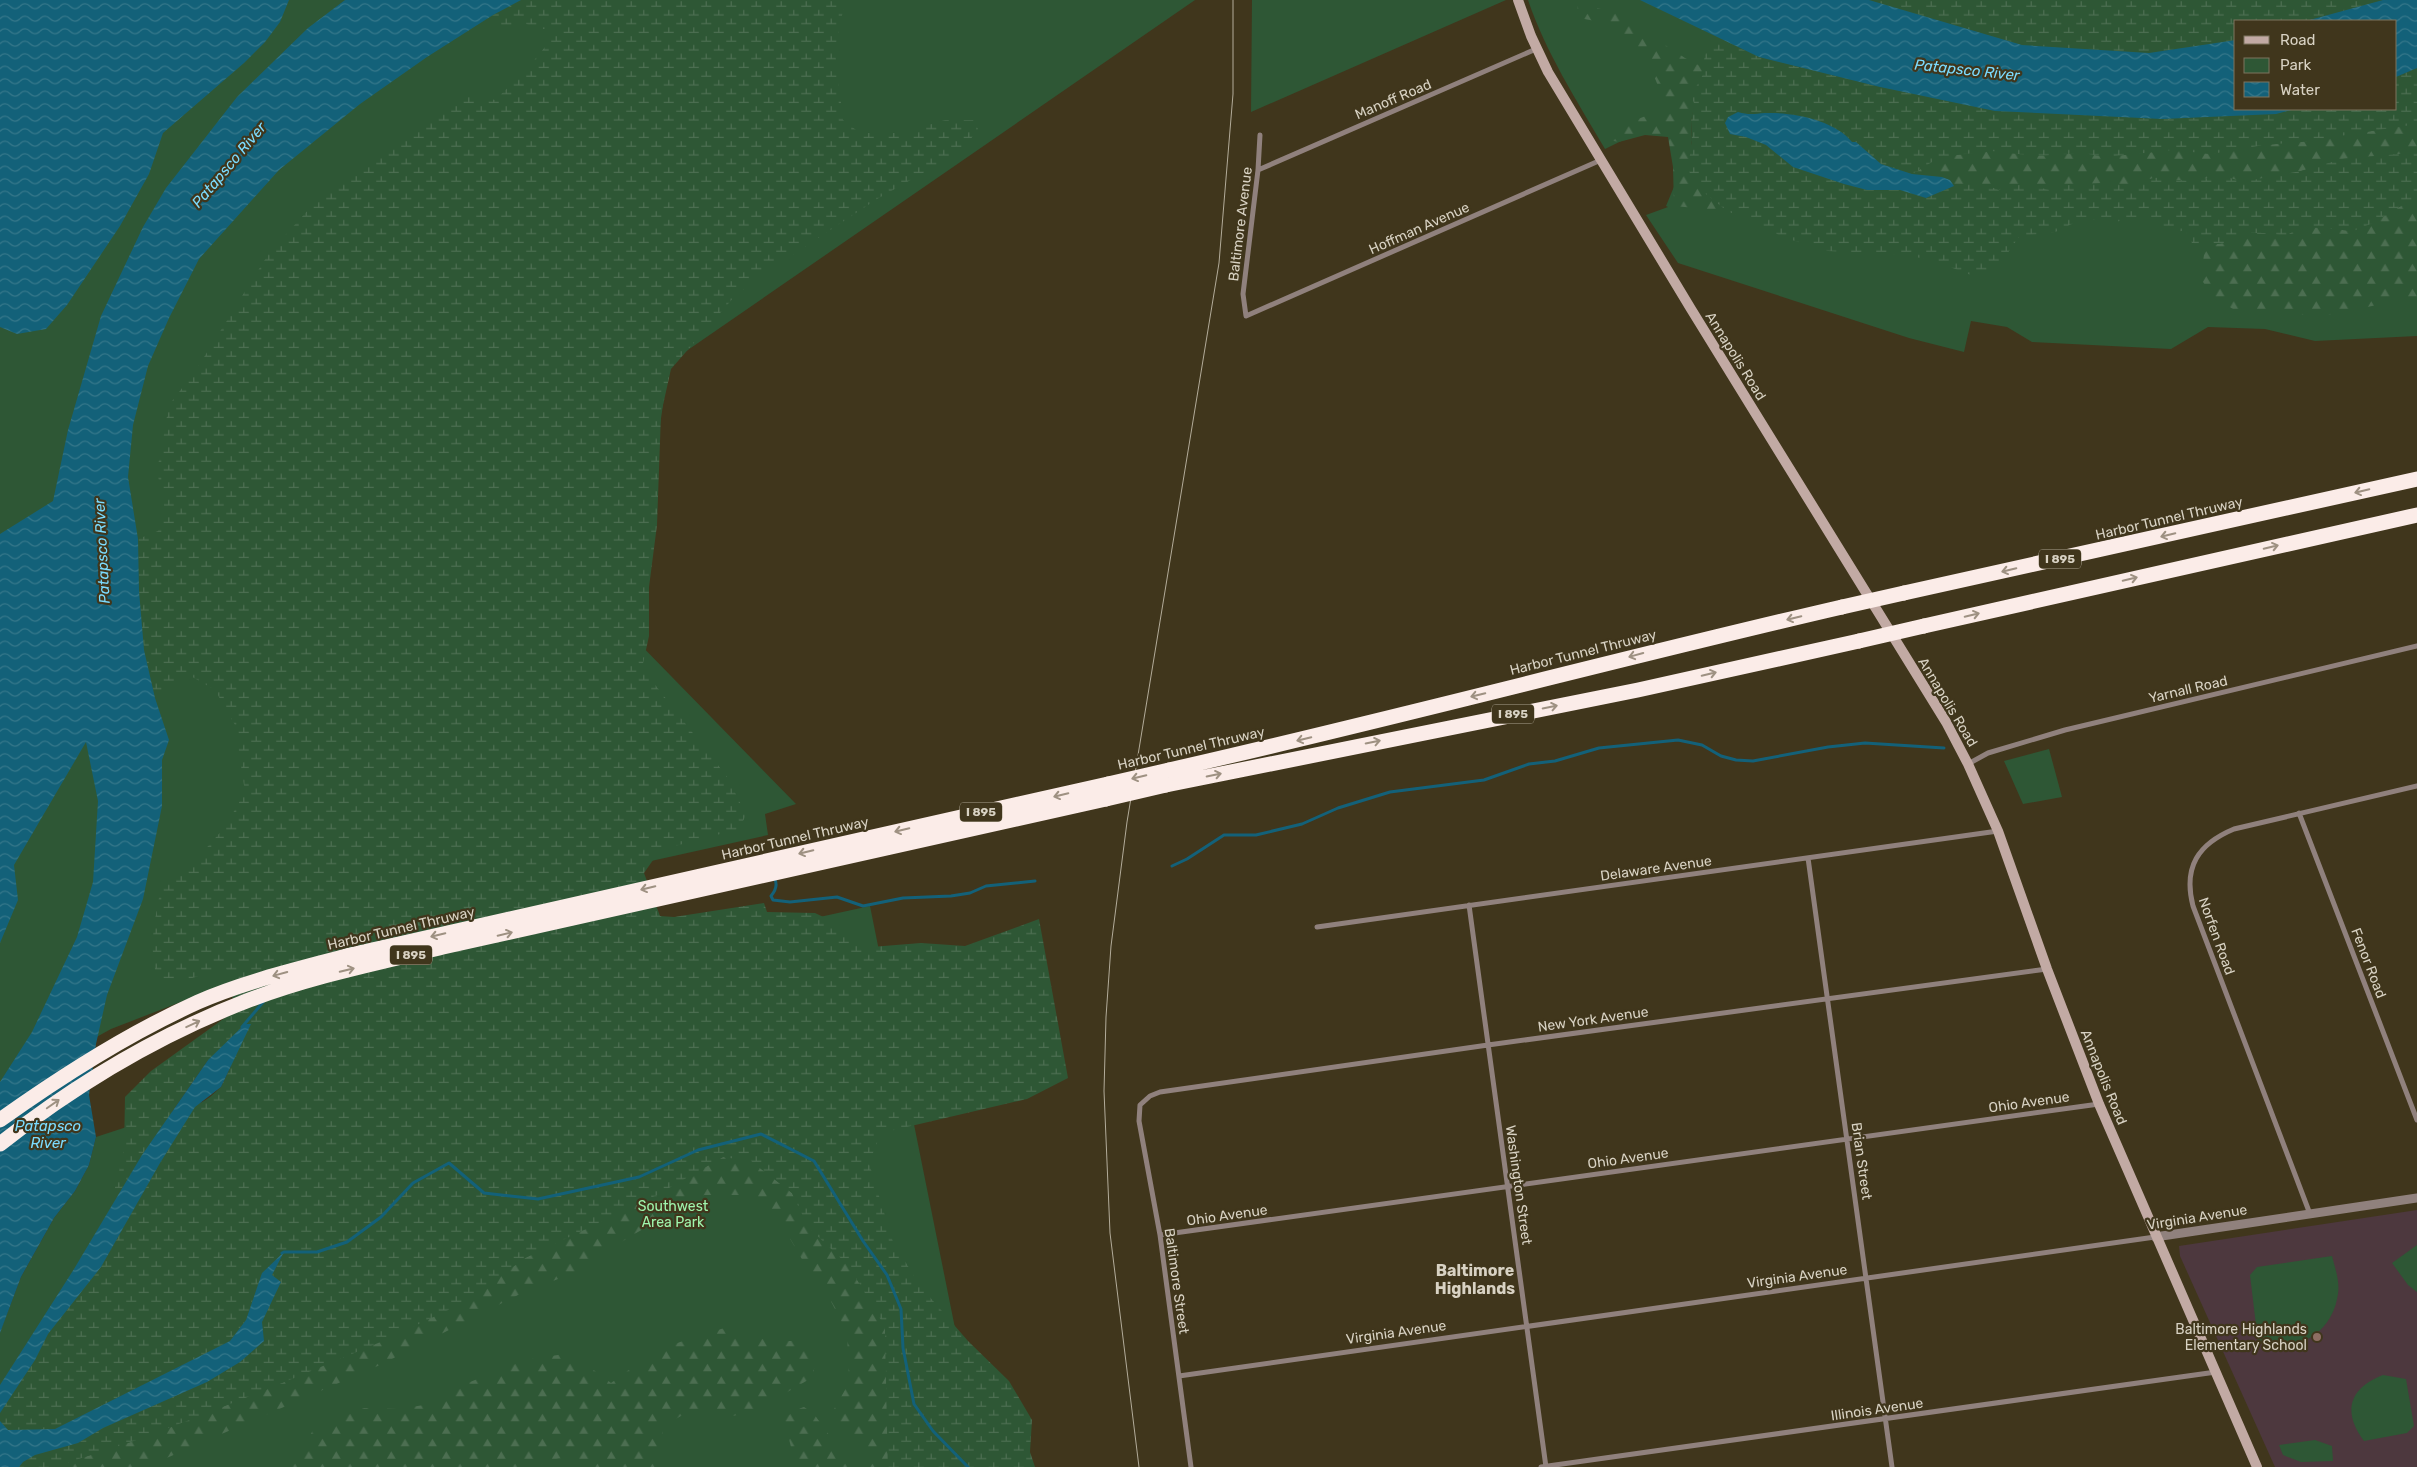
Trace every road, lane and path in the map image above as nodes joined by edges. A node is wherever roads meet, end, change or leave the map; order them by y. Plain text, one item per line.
1 (1518, 0) edge
2 (1536, 49) junction
3 (1260, 135) dead end
4 (1601, 160) junction
5 (1258, 170) junction
6 (1246, 316) joint
7 (2415, 479) edge
8 (2417, 515) edge
9 (2417, 646) edge
10 (1968, 764) junction
11 (1168, 777) junction
12 (2417, 786) edge
13 (2299, 813) junction
14 (1998, 831) junction
15 (855, 848) junction
16 (1808, 858) junction
17 (1469, 905) junction
18 (1317, 927) dead end
19 (2047, 969) junction
20 (1828, 999) junction
21 (1488, 1044) junction
22 (1144, 1100) joint
23 (2099, 1104) junction
24 (0, 1120) edge
25 (2417, 1120) edge
26 (1847, 1139) junction
27 (0, 1144) edge
28 (1508, 1187) junction
29 (2417, 1198) edge
30 (2310, 1214) junction
31 (1160, 1236) junction
32 (2155, 1237) junction
33 (1866, 1280) junction
34 (1527, 1327) junction
35 (2216, 1372) junction
36 (1179, 1376) junction
37 (1886, 1419) junction
38 (1191, 1467) edge
39 (1545, 1467) edge
40 (1892, 1467) edge
41 (2258, 1467) edge

1 - 2 main road, Annapolis Road
2 - 4 main road, Annapolis Road
2 - 5 street, Manoff Road
3 - 5 street, Baltimore Avenue
4 - 6 street, Hoffman Avenue
4 - 10 main road, Annapolis Road
5 - 6 street, Baltimore Avenue
7 -> 11 highway, Harbor Tunnel Thruway / I 895, bridge
11 -> 8 highway, Harbor Tunnel Thruway / I 895, bridge
9 - 10 street, Yarnall Road
10 - 14 main road, Annapolis Road
11 - 15 highway, Harbor Tunnel Thruway / I 895, bridge
12 - 13 street, Norfen Road
13 - 25 street, Fenor Road
13 - 30 street, Norfen Road
14 - 16 street, Delaware Avenue
14 - 19 main road, Annapolis Road
15 -> 24 highway, Harbor Tunnel Thruway / I 895
27 -> 15 highway, Harbor Tunnel Thruway / I 895
16 - 17 street, Delaware Avenue
16 - 20 street, Brian Street
17 - 18 street, Delaware Avenue
17 - 21 street, Washington Street
19 - 20 street, New York Avenue
19 - 23 main road, Annapolis Road
20 - 21 street, New York Avenue
20 - 26 street, Brian Street
21 - 22 street, New York Avenue
21 - 28 street, Washington Street
22 - 31 street, Baltimore Street
23 - 26 street, Ohio Avenue
23 - 32 main road, Annapolis Road
26 - 28 street, Ohio Avenue
26 - 33 street, Brian Street
28 - 31 street, Ohio Avenue
28 - 34 street, Washington Street
29 - 30 street, Virginia Avenue
30 - 32 street, Virginia Avenue
31 - 36 street, Baltimore Street
32 - 33 street, Virginia Avenue
32 - 35 main road, Annapolis Road
33 - 34 street, Virginia Avenue
33 - 37 street, Brian Street
34 - 36 street, Virginia Avenue
34 - 39 street, Washington Street
35 - 37 street, Illinois Avenue
35 - 41 main road, Annapolis Road
36 - 38 street, Baltimore Street
37 - 39 street, Illinois Avenue
37 - 40 street, Brian Street

